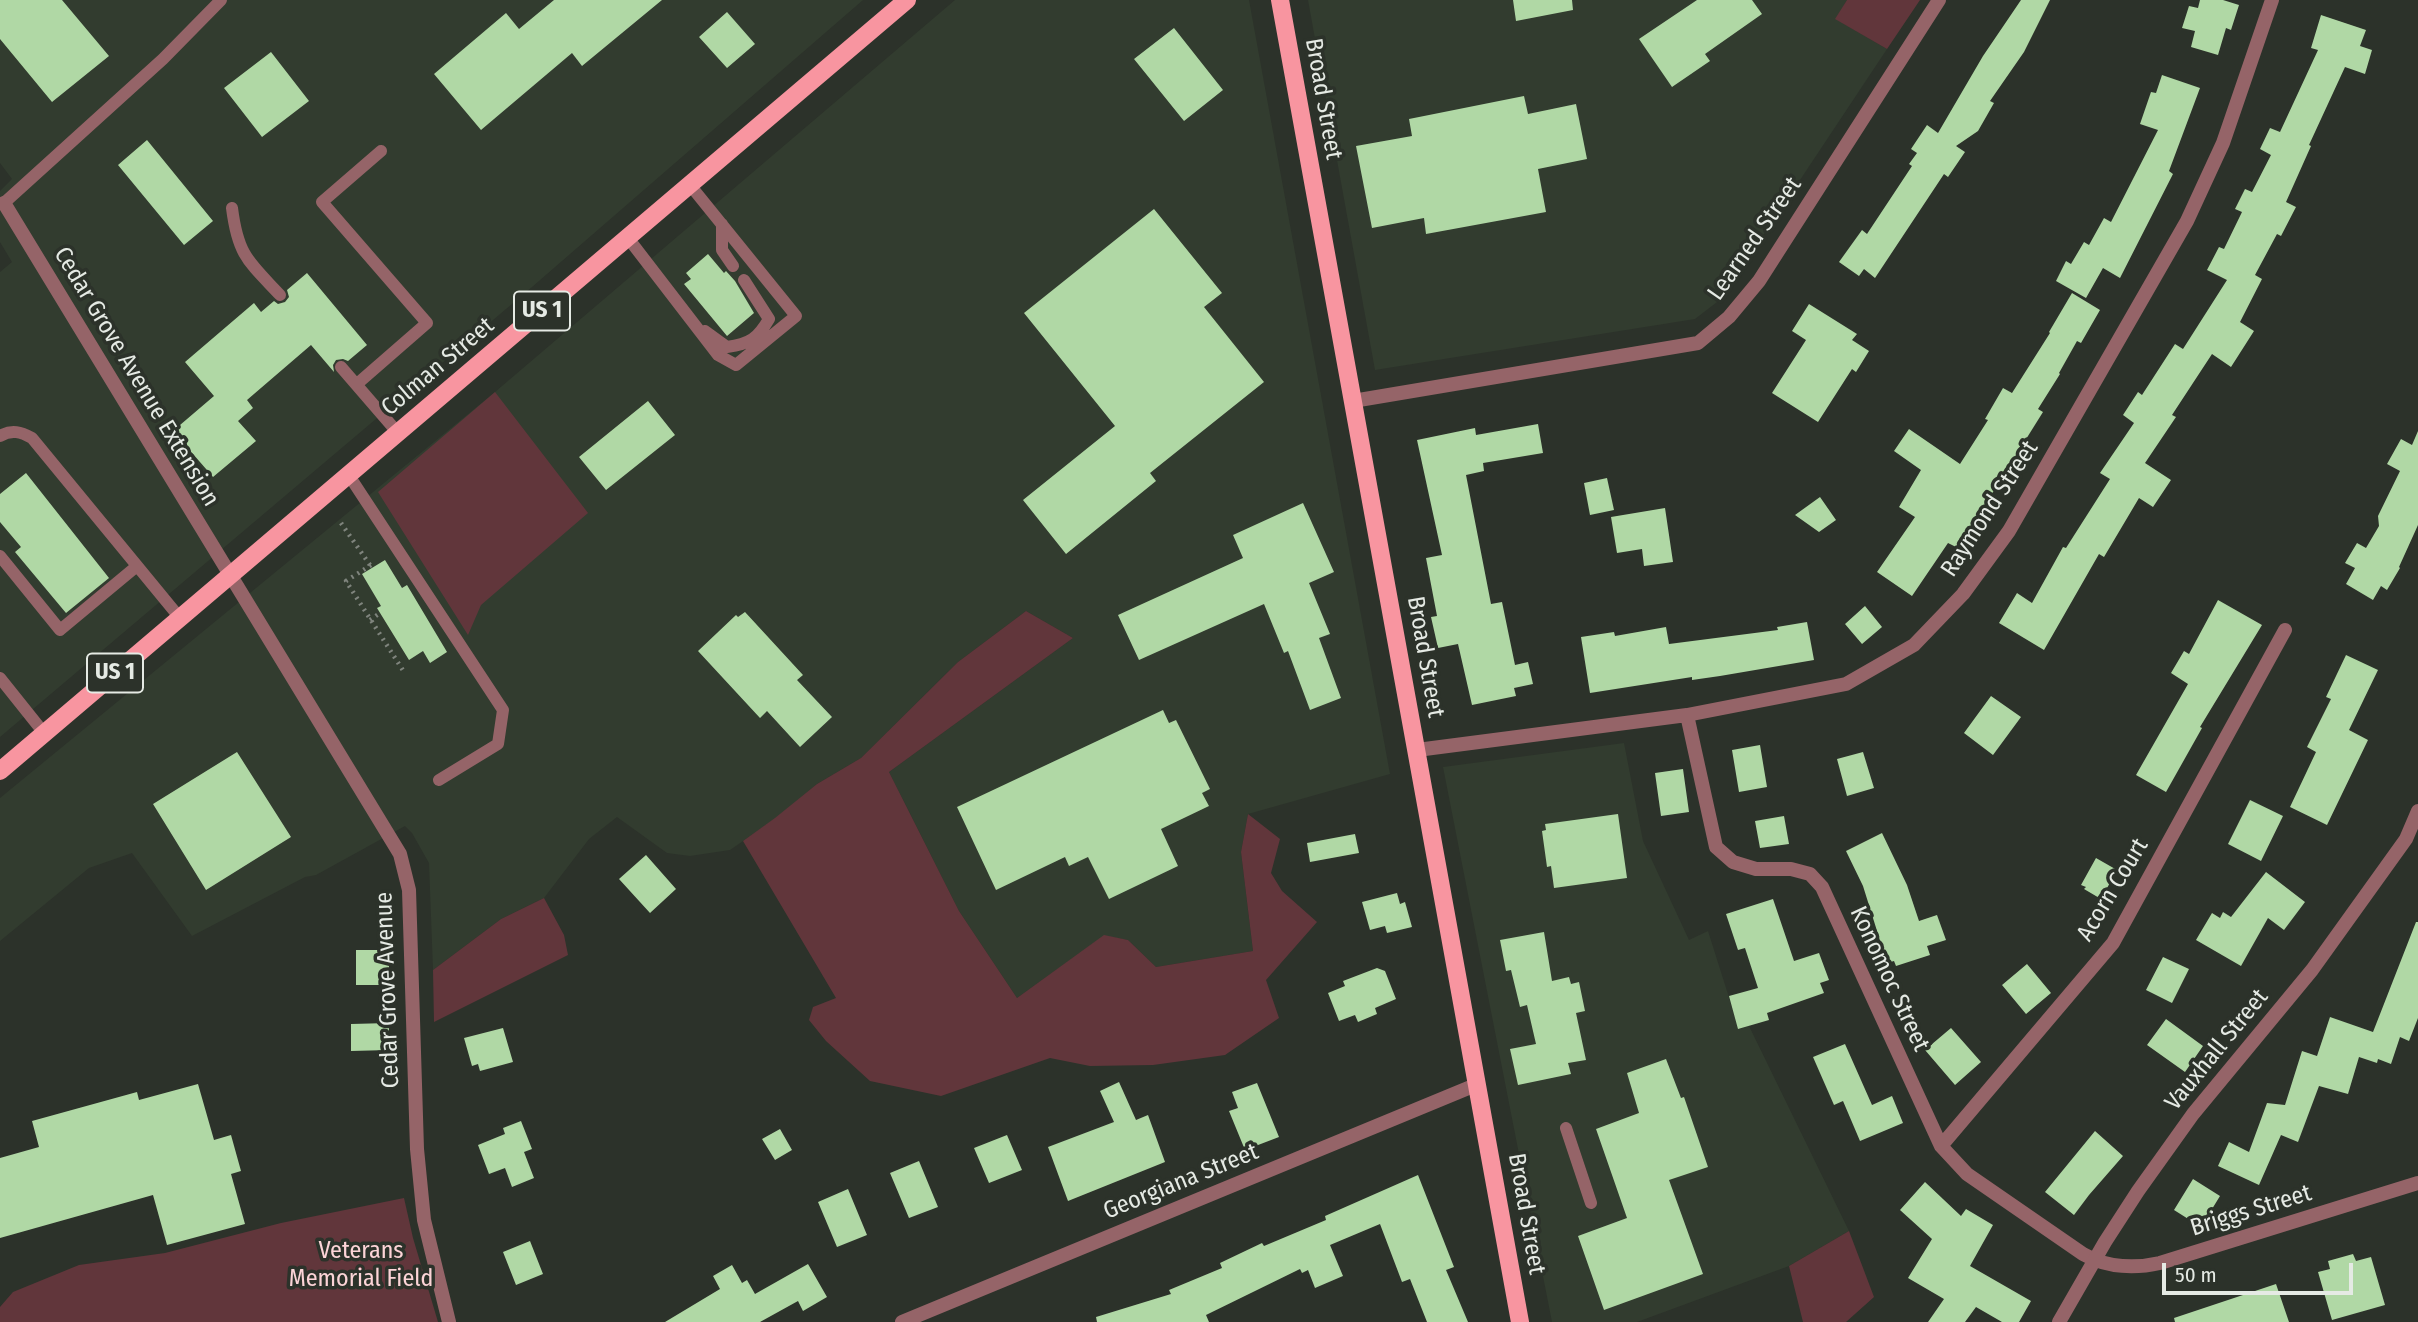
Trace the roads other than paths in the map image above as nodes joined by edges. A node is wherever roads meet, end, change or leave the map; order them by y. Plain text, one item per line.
1 (221, 0) edge
2 (907, 0) edge
3 (1280, 0) edge
4 (1939, 0) edge
5 (2272, 0) edge
6 (380, 151) dead end
7 (690, 185) junction
8 (4, 203) joint
9 (232, 208) dead end
10 (722, 224) junction
11 (628, 238) junction
12 (733, 266) dead end
13 (744, 281) dead end
14 (280, 296) dead end
15 (694, 323) junction
16 (341, 367) dead end
17 (356, 384) junction
18 (1353, 401) junction
19 (398, 433) junction
20 (0, 436) edge
21 (348, 474) junction
22 (0, 556) edge
23 (137, 566) junction
24 (230, 575) junction
25 (180, 618) junction
26 (2285, 630) dead end
27 (0, 678) edge
28 (1687, 715) junction
29 (44, 733) junction
30 (1417, 750) junction
31 (0, 771) edge
32 (439, 780) dead end
33 (2418, 811) edge
34 (1478, 1084) junction
35 (1566, 1128) dead end
36 (1941, 1146) junction
37 (2418, 1183) edge
38 (1591, 1203) dead end
39 (2095, 1260) junction
40 (449, 1322) edge
41 (902, 1322) edge
42 (1520, 1322) edge
43 (2059, 1322) edge

1 - 8 lane
2 - 7 main road, Colman Street / US 1
3 - 18 main road, Broad Street
4 - 18 street, Learned Street
5 - 28 street, Raymond Street
6 - 17 lane
7 - 10 lane
7 - 11 main road, Colman Street / US 1
8 - 24 street, Cedar Grove Avenue Extension
9 - 14 lane
10 - 12 lane
10 - 15 lane
11 - 15 lane
11 - 19 main road, Colman Street / US 1
13 - 15 lane
16 - 17 lane
17 - 19 lane
18 - 30 main road, Broad Street
19 - 21 main road, Colman Street / US 1
20 - 23 lane
21 - 24 main road, Colman Street / US 1
21 - 32 lane
22 - 23 lane
23 - 25 lane
24 - 25 main road, Colman Street / US 1
24 - 40 street, Cedar Grove Avenue
25 - 29 main road, Colman Street / US 1
26 - 36 street, Acorn Court
27 - 29 lane
28 - 30 street, Raymond Street
28 - 36 street, Konomoc Street
29 - 31 main road, Colman Street / US 1
30 - 34 main road, Broad Street
33 - 39 street, Vauxhall Street
34 - 41 street, Georgiana Street
34 - 42 main road, Broad Street
35 - 38 lane
36 - 39 street, Konomoc Street
37 - 39 street, Briggs Street
39 - 43 street, Vauxhall Street

